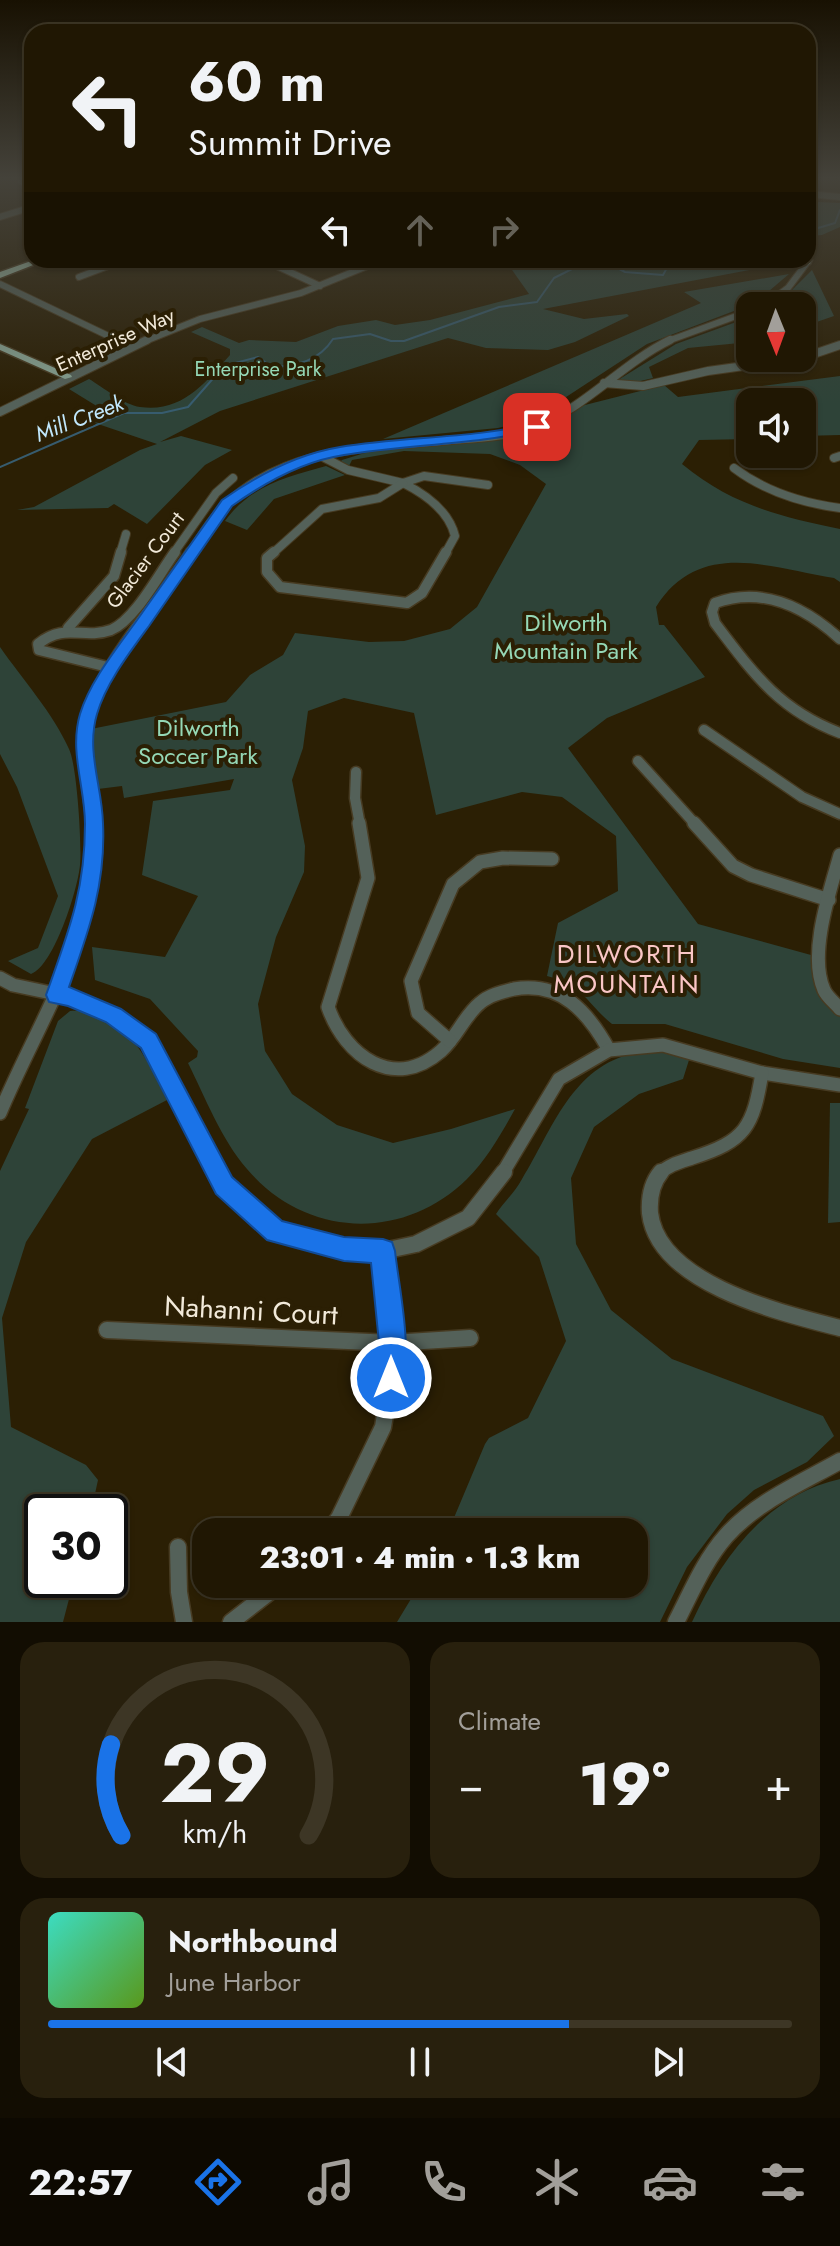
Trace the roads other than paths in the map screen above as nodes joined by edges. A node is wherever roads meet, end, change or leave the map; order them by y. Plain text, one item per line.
1 (24, 263) edge
2 (24, 266) edge
3 (103, 268) edge
4 (281, 268) edge
5 (363, 268) edge
6 (803, 268) edge
7 (0, 273) edge
8 (79, 277) dead end
9 (0, 284) edge
10 (320, 286) junction
11 (781, 292) edge
12 (736, 316) edge
13 (840, 345) edge
14 (0, 347) edge
15 (131, 347) junction
16 (816, 353) edge
17 (0, 354) edge
18 (736, 368) edge
19 (64, 379) junction
20 (604, 383) junction
21 (0, 412) edge
22 (321, 456) junction
23 (734, 468) dead end
24 (233, 478) dead end
25 (403, 483) junction
26 (488, 485) dead end
27 (840, 508) edge
28 (126, 534) dead end
29 (68, 628) junction
30 (840, 639) edge
31 (112, 668) junction
32 (704, 730) dead end
33 (840, 733) edge
34 (638, 761) dead end
35 (356, 772) dead end
36 (840, 814) edge
37 (840, 855) edge
38 (552, 859) dead end
39 (829, 900) junction
40 (0, 978) edge
41 (56, 995) junction
42 (840, 1009) edge
43 (450, 1041) junction
44 (609, 1050) junction
45 (762, 1073) junction
46 (840, 1085) edge
47 (0, 1113) edge
48 (383, 1251) junction
49 (840, 1328) edge
50 (107, 1330) dead end
51 (470, 1338) dead end
52 (392, 1343) junction
53 (840, 1461) edge
54 (339, 1518) edge
55 (178, 1547) dead end
56 (262, 1598) edge
57 (184, 1622) edge
58 (231, 1622) edge
59 (676, 1622) edge

1 - 7 highway
2 - 7 highway
3 - 8 street
4 - 10 street
5 - 10 street, Enterprise Way
6 - 11 street
9 - 15 street
10 - 15 street, Enterprise Way
12 - 20 street
13 - 16 street
14 - 19 main road
15 - 19 street, Enterprise Way
17 - 19 main road
18 - 20 street
19 - 21 street, Enterprise Way
20 - 22 street
22 - 25 street
22 - 31 street
23 - 27 street
24 - 29 street, Glacier Court
25 - 25 street
25 - 26 street
28 - 29 street, Glacier Court
29 - 31 street, Glacier Court
30 - 33 street
31 - 41 street
32 - 36 street
34 - 39 street
35 - 43 street
37 - 39 street
38 - 43 street
39 - 42 street
40 - 41 street
41 - 47 street
41 - 48 street
43 - 44 street
44 - 45 street
44 - 48 street
45 - 46 street
45 - 49 street
48 - 52 street
50 - 52 street, Nahanni Court
51 - 52 street, Nahanni Court
52 - 54 street
53 - 59 street
55 - 57 street
56 - 58 street

